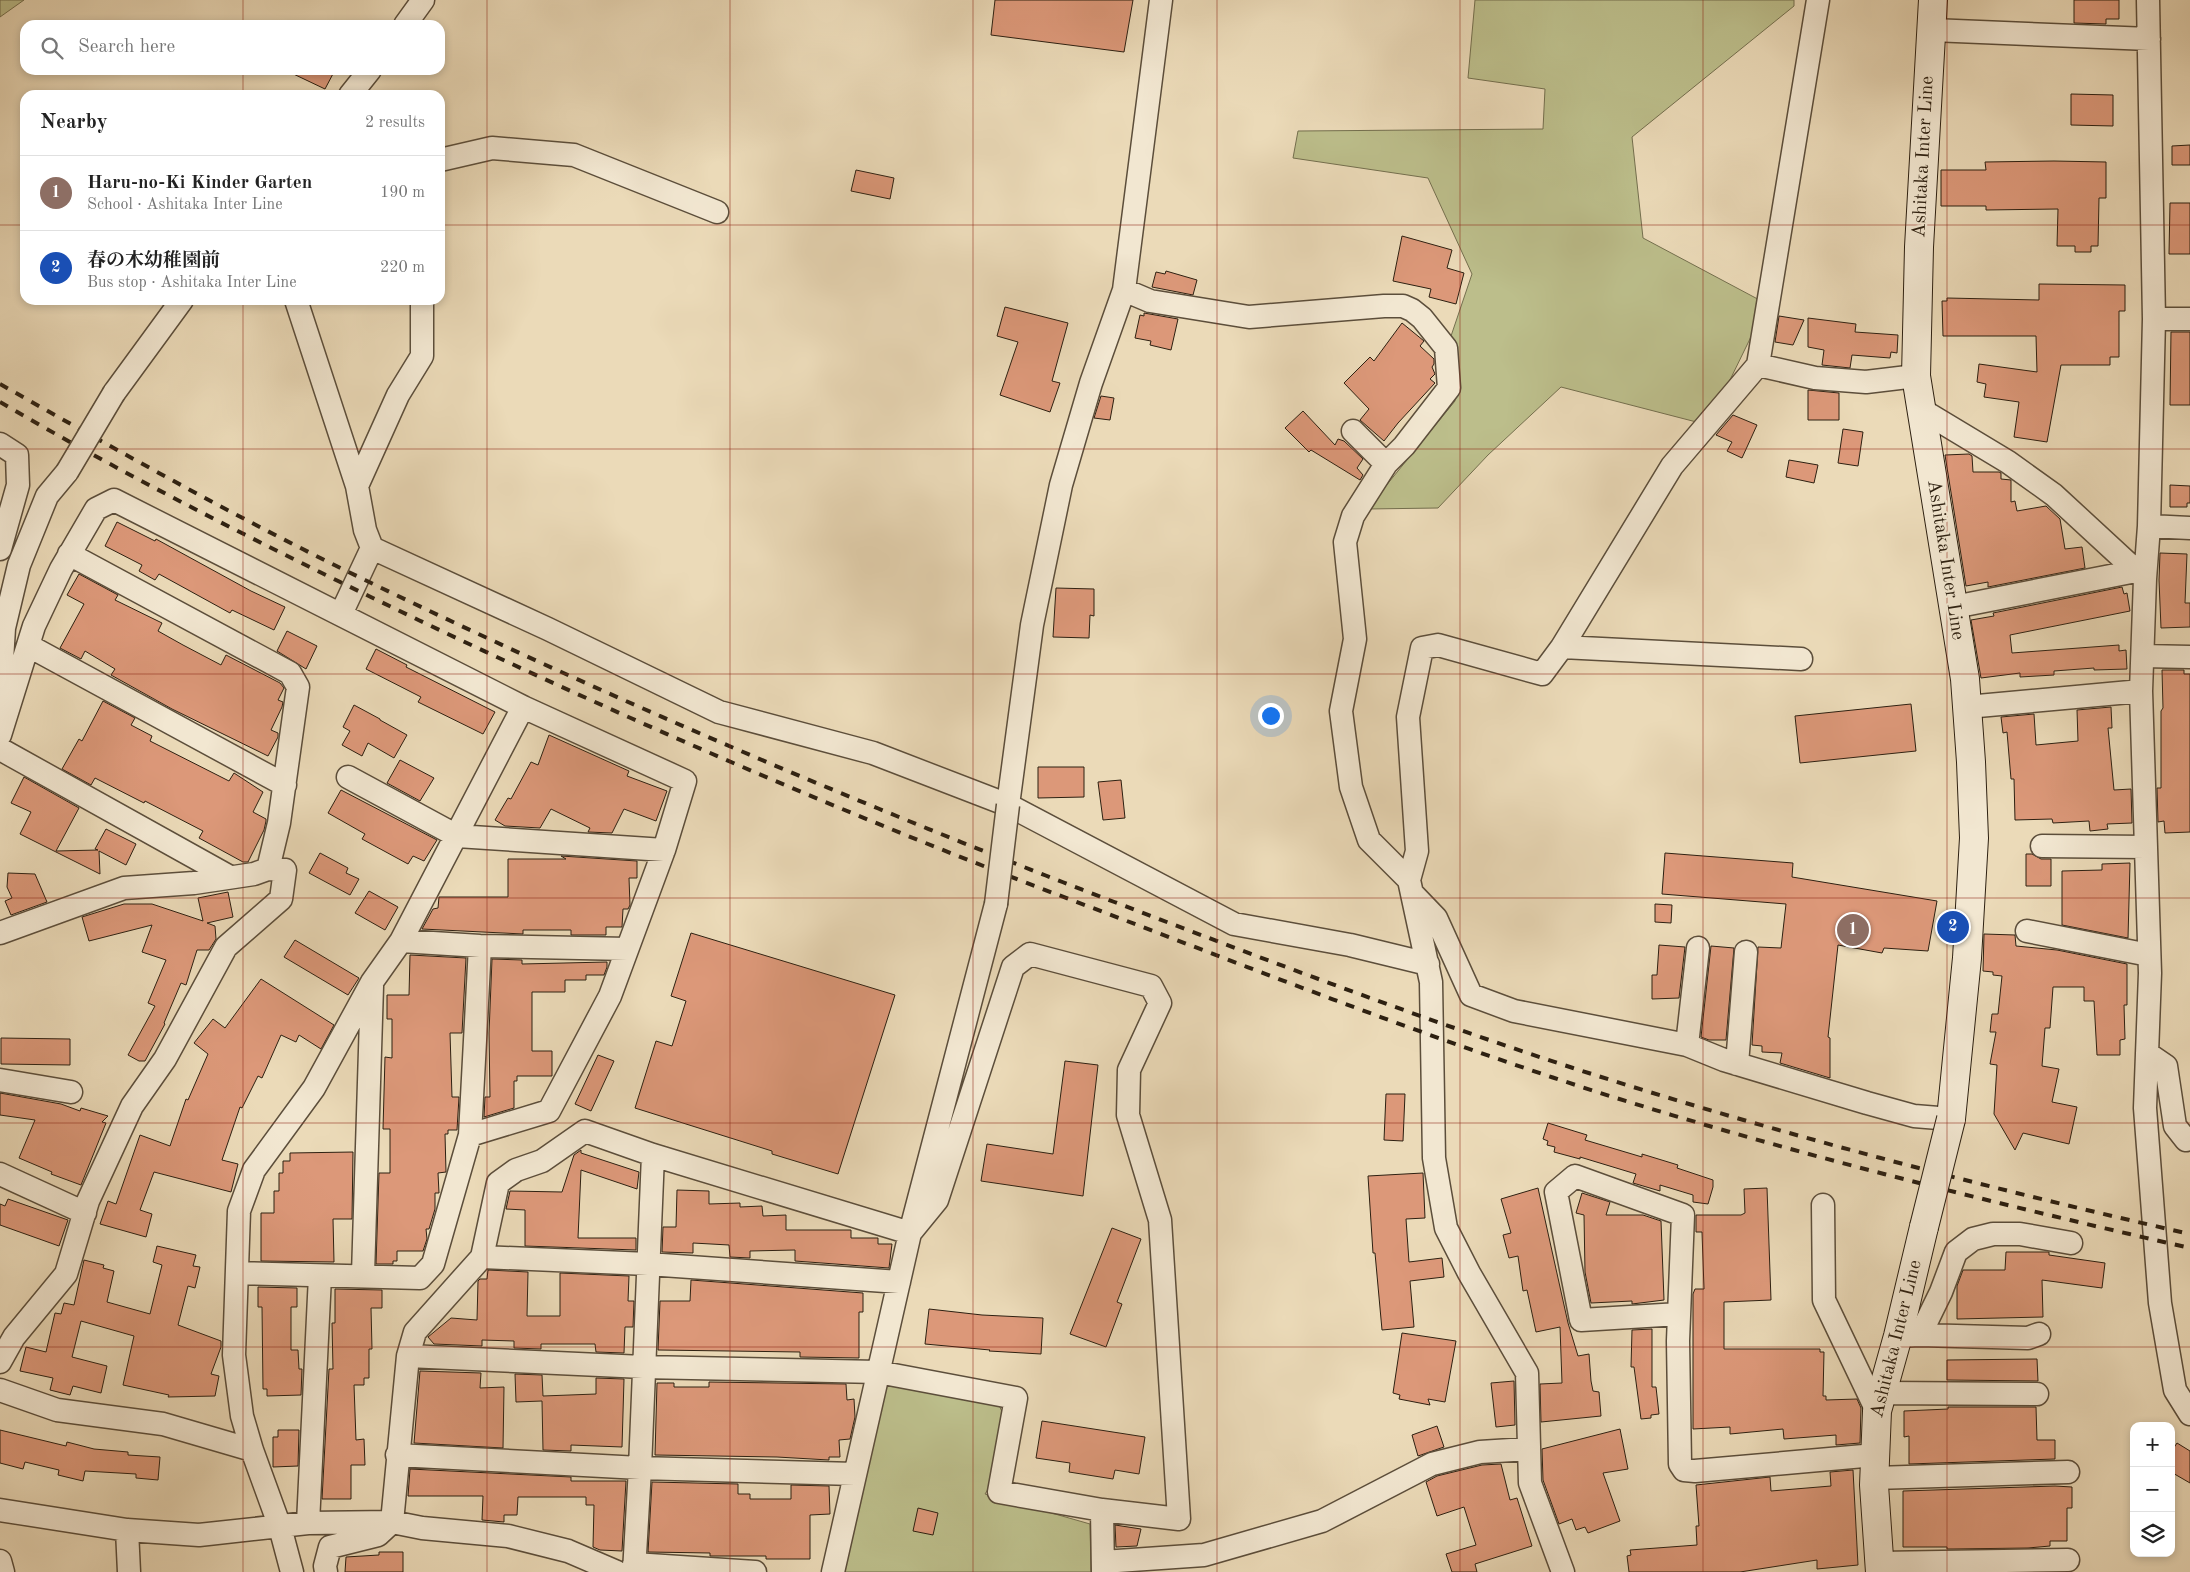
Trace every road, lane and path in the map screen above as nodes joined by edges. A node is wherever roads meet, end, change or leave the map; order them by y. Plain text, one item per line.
1 (423, 0) edge
2 (1162, 0) edge
3 (1818, 0) edge
4 (1933, 0) edge
5 (2148, 0) edge
6 (409, 20) edge
7 (1932, 30) junction
8 (2150, 39) junction
9 (366, 75) edge
10 (354, 90) edge
11 (445, 159) edge
12 (717, 212) dead end
13 (1124, 290) junction
14 (178, 305) edge
15 (298, 305) edge
16 (422, 305) edge
17 (2154, 319) junction
18 (2190, 319) edge
19 (1758, 365) junction
20 (1916, 376) junction
21 (1920, 409) junction
22 (1352, 431) dead end
23 (0, 444) edge
24 (1386, 464) junction
25 (357, 486) junction
26 (2149, 526) junction
27 (2190, 528) edge
28 (372, 548) junction
29 (0, 549) edge
30 (69, 554) junction
31 (2141, 575) junction
32 (1954, 606) junction
33 (341, 614) junction
34 (29, 646) junction
35 (1562, 648) junction
36 (2143, 656) junction
37 (2190, 657) edge
38 (1801, 659) dead end
39 (2142, 691) junction
40 (0, 693) edge
41 (523, 707) junction
42 (1967, 707) junction
43 (0, 735) edge
44 (0, 749) edge
45 (348, 777) dead end
46 (285, 785) junction
47 (1008, 805) junction
48 (457, 836) junction
49 (2042, 846) dead end
50 (2146, 847) junction
51 (664, 850) junction
52 (268, 869) junction
53 (230, 877) junction
54 (1410, 886) junction
55 (2027, 931) dead end
56 (0, 933) edge
57 (400, 942) junction
58 (480, 946) junction
59 (1698, 948) dead end
60 (627, 949) junction
61 (1746, 952) dead end
62 (2149, 956) junction
63 (1428, 964) junction
64 (372, 982) junction
65 (1687, 1045) junction
66 (2147, 1053) junction
67 (1737, 1064) junction
68 (0, 1080) edge
69 (71, 1092) dead end
70 (1951, 1119) junction
71 (470, 1135) junction
72 (2186, 1140) dead end
73 (653, 1155) junction
74 (0, 1174) edge
75 (1823, 1205) dead end
76 (85, 1213) junction
77 (910, 1233) junction
78 (2071, 1243) dead end
79 (482, 1257) junction
80 (648, 1264) junction
81 (237, 1273) junction
82 (363, 1275) junction
83 (320, 1276) junction
84 (899, 1282) junction
85 (1679, 1314) junction
86 (2040, 1334) dead end
87 (1909, 1335) junction
88 (408, 1356) junction
89 (0, 1362) edge
90 (643, 1367) junction
91 (878, 1372) junction
92 (0, 1390) edge
93 (2037, 1394) dead end
94 (1879, 1402) junction
95 (2190, 1414) edge
96 (252, 1450) junction
97 (1528, 1450) junction
98 (397, 1455) junction
99 (1875, 1467) junction
100 (640, 1468) junction
101 (2068, 1472) dead end
102 (855, 1474) junction
103 (0, 1510) edge
104 (1102, 1510) junction
105 (392, 1522) junction
106 (308, 1523) junction
107 (280, 1527) junction
108 (127, 1530) junction
109 (2068, 1560) dead end
110 (0, 1561) edge
111 (1103, 1567) edge
112 (1880, 1567) edge
113 (628, 1569) edge
114 (3, 1572) edge
115 (129, 1572) edge
116 (292, 1572) edge
117 (326, 1572) edge
118 (755, 1572) edge
119 (833, 1572) edge
120 (1563, 1572) edge

1 - 6 street
2 - 13 street
3 - 19 street
4 - 7 main road, Ashitaka Inter Line
5 - 8 street
7 - 8 street
7 - 20 main road, Ashitaka Inter Line
8 - 17 street
9 - 10 street
11 - 12 street
13 - 24 street
13 - 47 street
14 - 40 street, bridge
15 - 25 street
16 - 25 street
17 - 18 street
17 - 26 street
19 - 20 street
19 - 35 street
20 - 21 main road, Ashitaka Inter Line
21 - 31 street
21 - 32 main road, Ashitaka Inter Line
22 - 24 street
23 - 29 street
24 - 54 street
25 - 28 street
26 - 27 street
26 - 31 street
28 - 33 street
28 - 47 street
30 - 33 street
30 - 34 street
30 - 46 street
31 - 32 street
31 - 36 street
32 - 42 main road, Ashitaka Inter Line
33 - 41 street
34 - 43 street
34 - 46 street
35 - 38 street
35 - 54 street
36 - 37 street
36 - 39 street
39 - 42 street
39 - 50 street
41 - 48 street
41 - 51 street
42 - 70 main road, Ashitaka Inter Line
44 - 53 street
45 - 48 street
46 - 52 street
47 - 63 street
47 - 77 street, bridge
48 - 51 street
48 - 57 street
49 - 50 street
50 - 62 street
51 - 60 street
52 - 53 street
52 - 76 street
53 - 56 street
54 - 63 street
54 - 65 street
55 - 62 street
57 - 58 street
57 - 64 street
58 - 60 street
58 - 71 street
59 - 65 street
60 - 71 street
61 - 67 street
62 - 66 street
63 - 97 street
64 - 81 street
64 - 82 street
65 - 67 street
66 - 72 street
66 - 95 street
67 - 70 street
68 - 69 street
70 - 87 main road, Ashitaka Inter Line, bridge
71 - 82 street
73 - 77 street
73 - 79 street
73 - 80 street
74 - 76 street
75 - 94 street
76 - 89 street
77 - 84 street
77 - 104 street
78 - 87 street
79 - 80 street
79 - 88 street
80 - 84 street
80 - 90 street
81 - 83 street
81 - 96 street
82 - 83 street
83 - 106 street
84 - 91 street
85 - 85 street
85 - 99 street
86 - 87 street
87 - 94 main road, Ashitaka Inter Line
88 - 90 street
88 - 98 street
90 - 91 street
90 - 100 street
91 - 102 street
91 - 104 street
92 - 96 street
93 - 94 street
94 - 99 main road, Ashitaka Inter Line
96 - 107 street
97 - 111 street
97 - 120 street
98 - 100 street
98 - 105 street
99 - 101 street
99 - 112 main road, Ashitaka Inter Line
100 - 102 street
100 - 113 street
102 - 119 street
103 - 108 street
104 - 111 street
105 - 106 street
105 - 113 street
105 - 117 street
106 - 107 street
107 - 108 street
107 - 116 street
108 - 115 street
109 - 112 street
110 - 114 street
113 - 118 street

